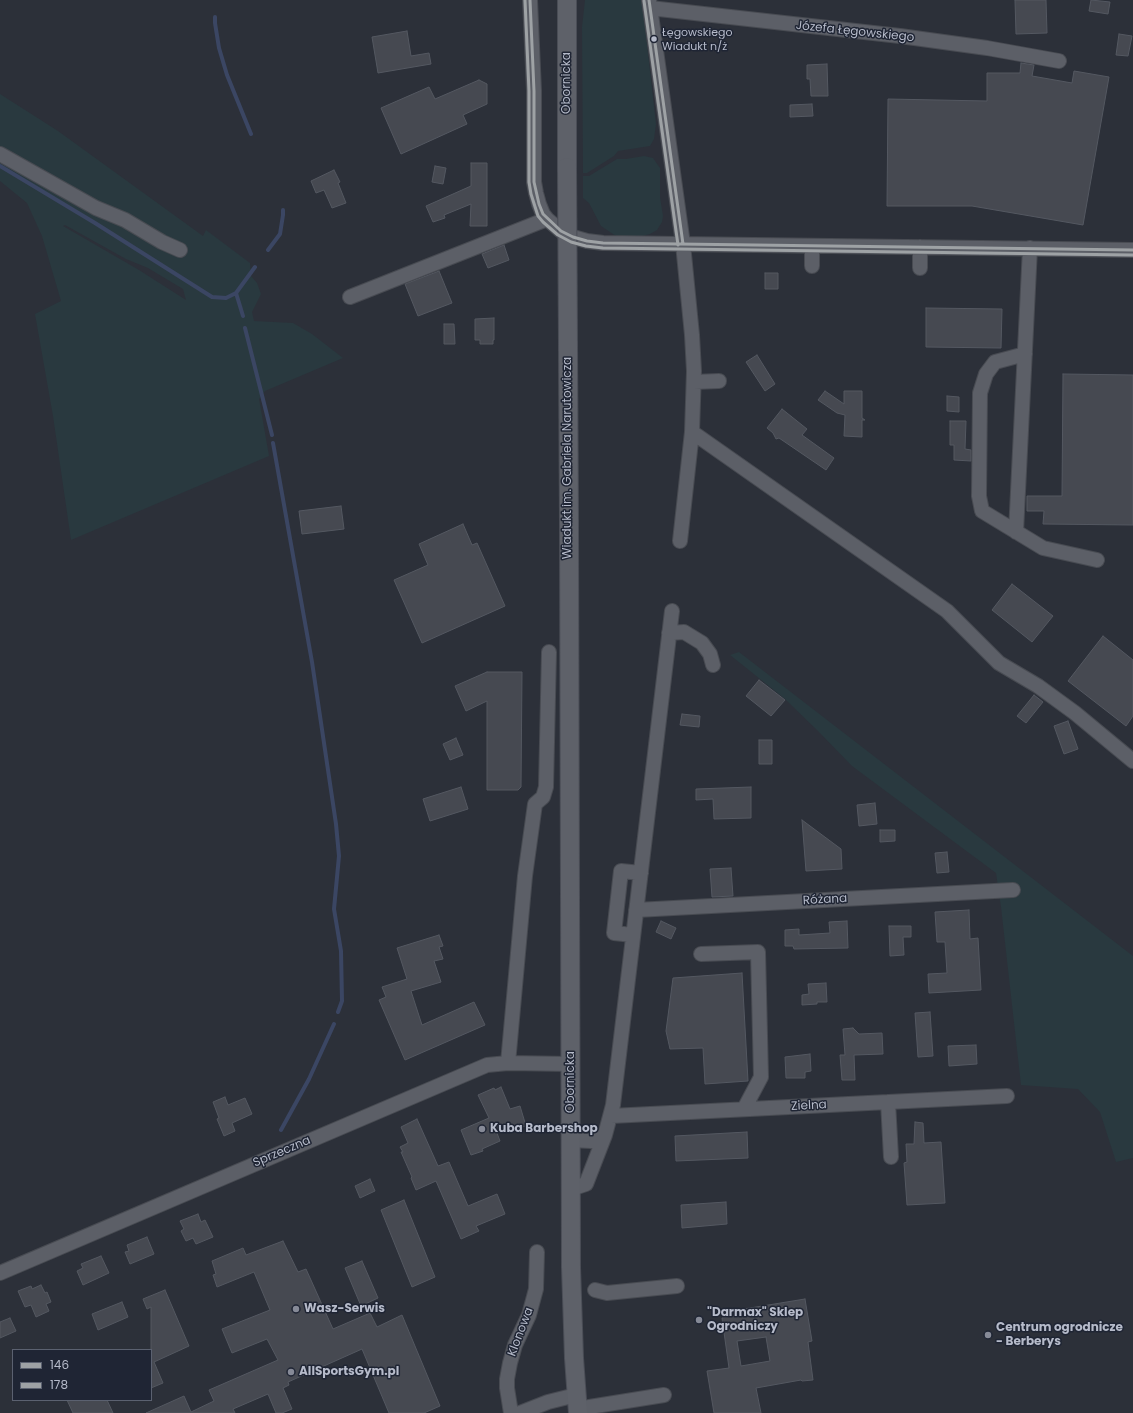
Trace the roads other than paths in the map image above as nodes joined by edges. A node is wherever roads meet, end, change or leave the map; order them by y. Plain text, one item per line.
1 (530, 0) edge
2 (567, 0) edge
3 (650, 4) edge
4 (1059, 61) dead end
5 (0, 154) edge
6 (567, 167) joint
7 (547, 220) junction
8 (683, 244) junction
9 (812, 246) junction
10 (920, 247) junction
11 (1030, 248) junction
12 (180, 250) dead end
13 (1133, 250) edge
14 (812, 266) dead end
15 (920, 268) dead end
16 (350, 297) dead end
17 (1025, 354) junction
18 (719, 381) dead end
19 (694, 382) junction
20 (692, 432) junction
21 (1016, 532) junction
22 (680, 541) dead end
23 (1097, 560) dead end
24 (672, 611) dead end
25 (670, 633) junction
26 (549, 652) dead end
27 (713, 665) dead end
28 (570, 750) joint
29 (1133, 762) edge
30 (641, 873) junction
31 (1013, 890) dead end
32 (636, 910) junction
33 (633, 935) junction
34 (701, 954) dead end
35 (508, 1063) junction
36 (570, 1064) junction
37 (1007, 1096) dead end
38 (888, 1102) junction
39 (744, 1109) junction
40 (611, 1116) junction
41 (605, 1135) junction
42 (571, 1140) junction
43 (891, 1157) dead end
44 (571, 1189) junction
45 (537, 1252) dead end
46 (0, 1273) edge
47 (677, 1286) dead end
48 (595, 1290) dead end
49 (664, 1395) dead end
50 (577, 1406) edge
51 (510, 1413) edge
52 (520, 1413) edge

1 - 7 street
2 - 6 main road, Obornicka
3 - 4 street, Józefa Łęgowskiego
3 - 8 street
5 - 12 street
6 - 28 main road, Wiadukt im. Gabriela Narutowicza, bridge
7 - 8 street
7 - 16 street
8 - 9 street
8 - 19 street
9 - 10 street
9 - 14 street
10 - 11 street
10 - 15 street
11 - 13 street
11 - 17 street
17 - 21 street
17 - 21 street
18 - 19 street
19 - 20 street
20 - 22 street
20 - 29 street
21 - 23 street
24 - 25 street
25 - 27 street
25 - 30 street
26 - 35 street
28 - 36 main road, Obornicka
30 - 32 street
30 - 33 street
31 - 32 street, Różana
32 - 33 street
33 - 40 street
34 - 39 street
35 - 36 street, Sprzeczna
35 - 46 street, Sprzeczna
36 - 42 main road, Obornicka
37 - 38 street, Zielna
38 - 39 street, Zielna
38 - 43 street
39 - 40 street, Zielna
40 - 41 street
41 - 42 street
41 - 44 street
42 - 44 main road, Obornicka
44 - 50 main road, Obornicka
45 - 51 street, Klonowa
47 - 48 street
49 - 50 street
50 - 52 street

